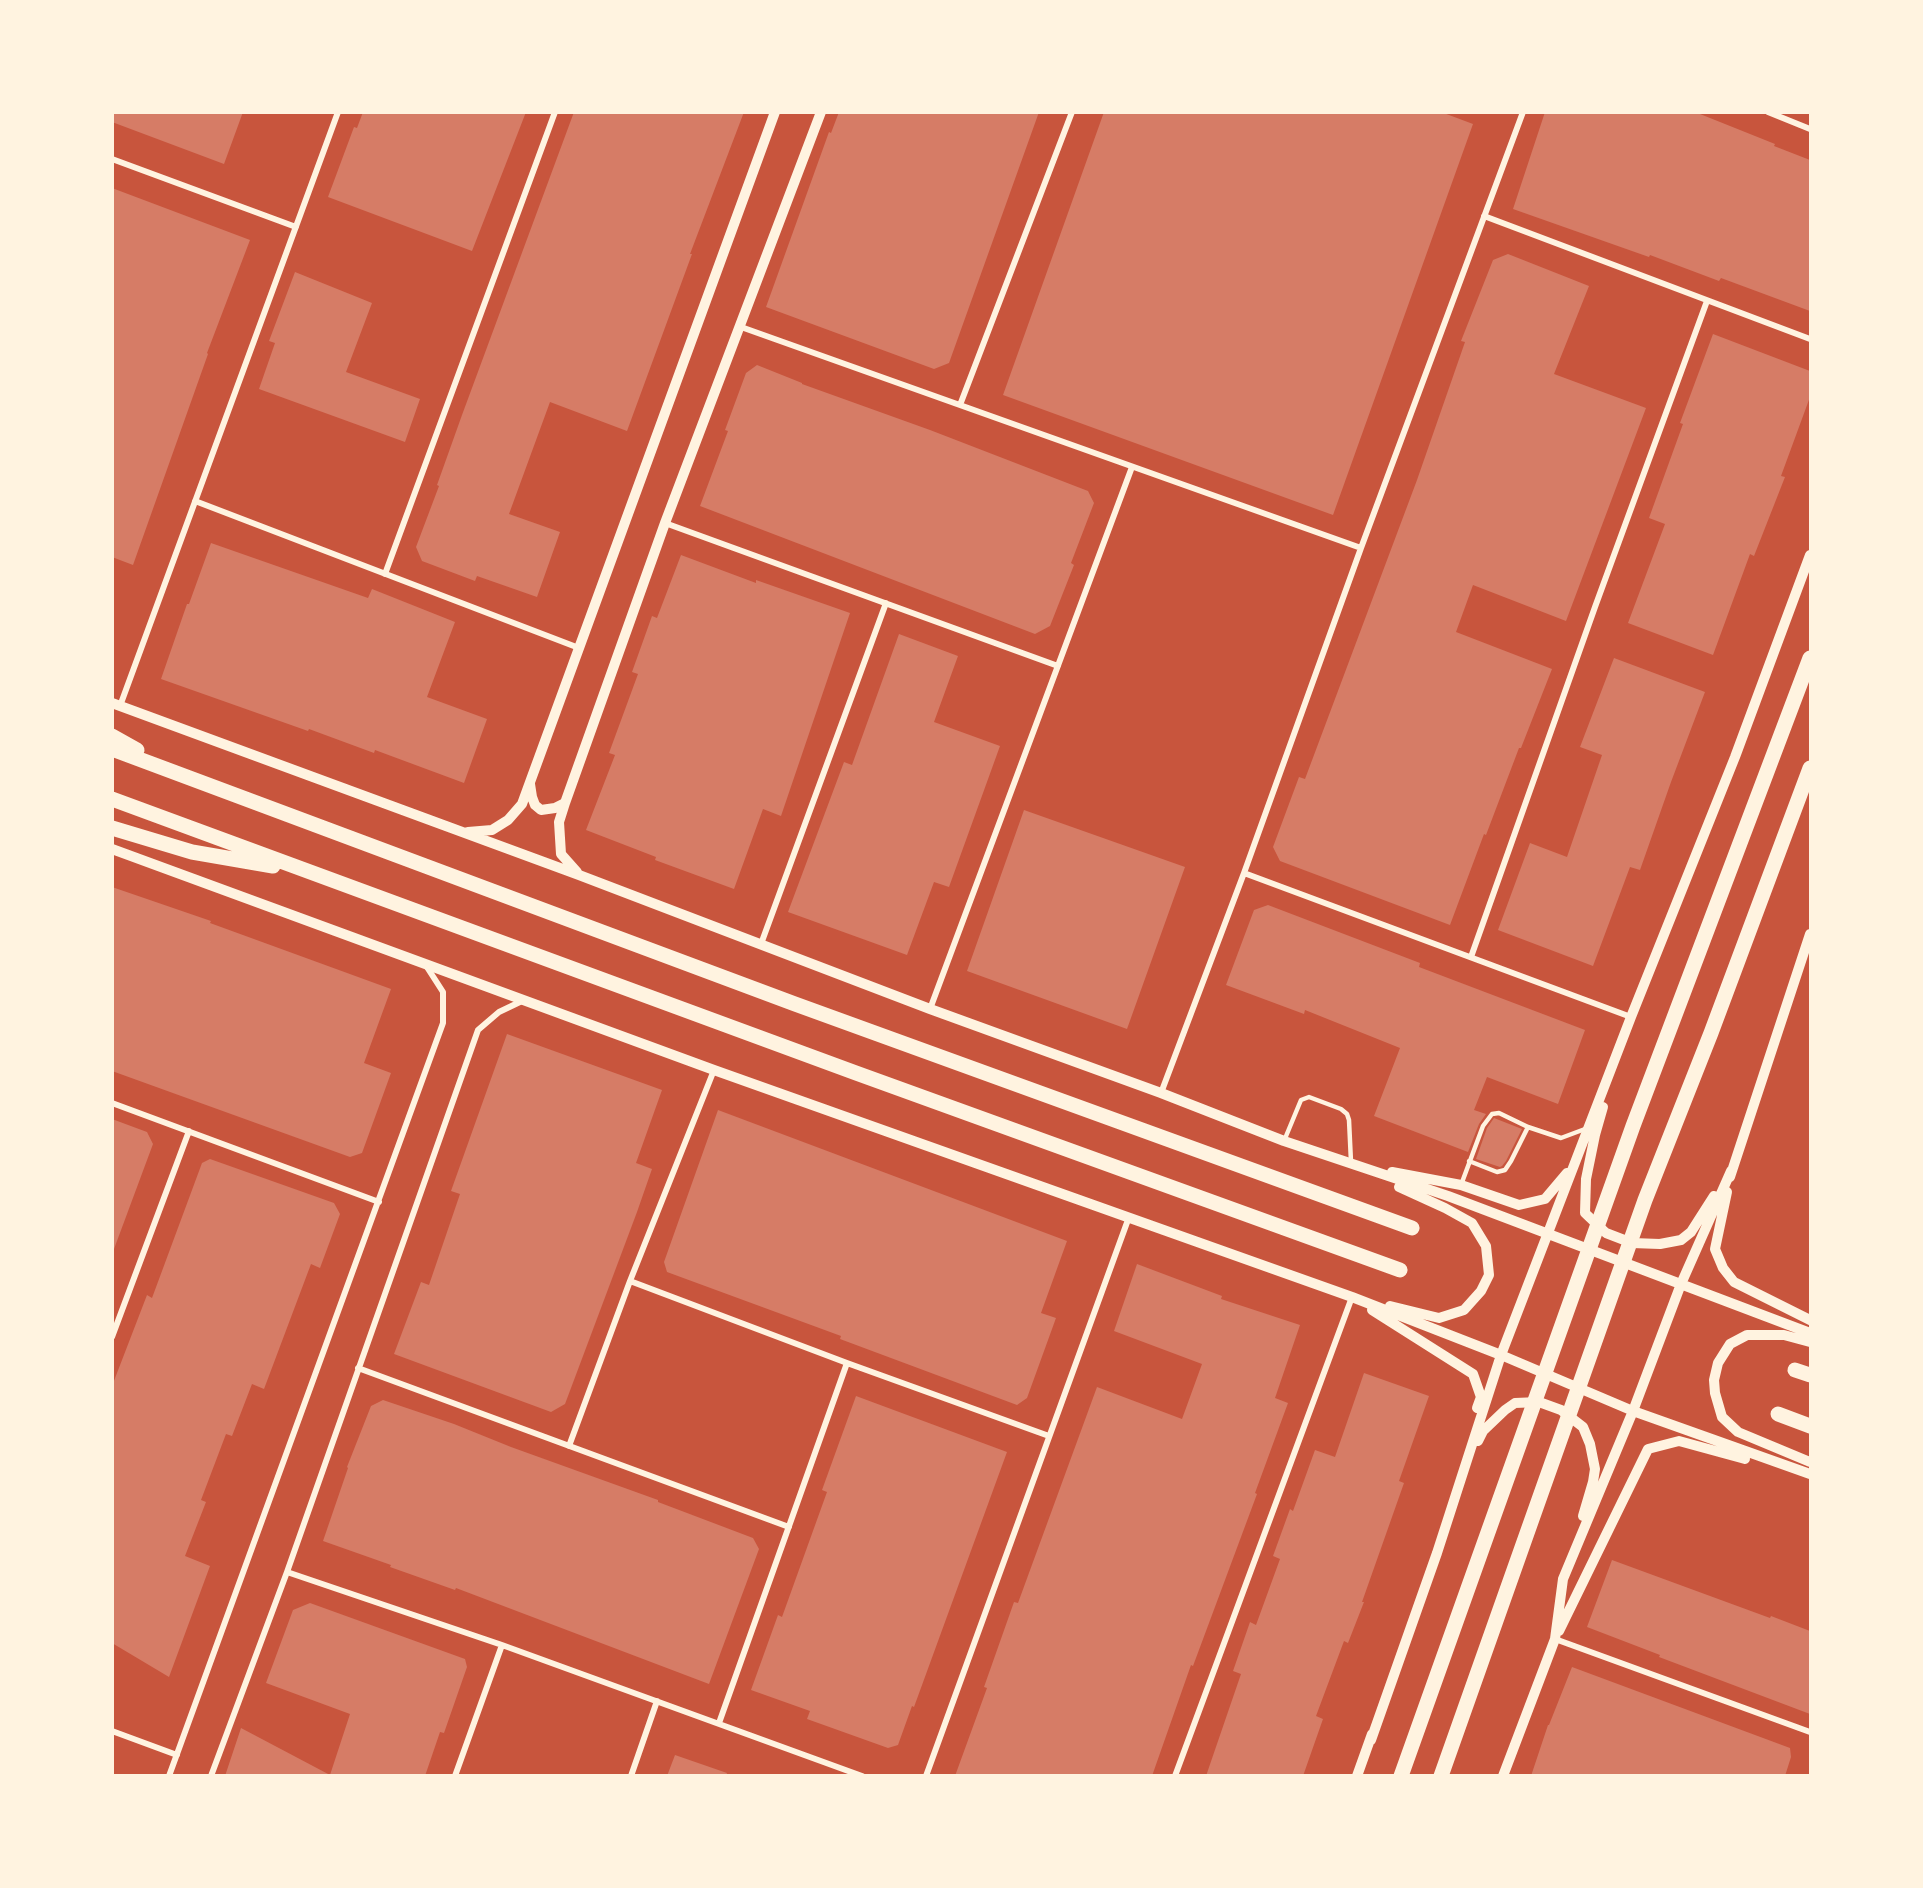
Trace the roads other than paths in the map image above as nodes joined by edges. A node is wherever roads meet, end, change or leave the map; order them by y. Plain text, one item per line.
1 (338, 112) edge
2 (555, 112) edge
3 (775, 112) edge
4 (821, 112) edge
5 (1072, 112) edge
6 (1523, 112) edge
7 (1768, 112) edge
8 (1791, 112) edge
9 (1788, 120) junction
10 (1810, 129) edge
11 (112, 159) edge
12 (1484, 216) junction
13 (296, 227) junction
14 (1707, 301) junction
15 (741, 327) junction
16 (1810, 339) edge
17 (960, 405) junction
18 (1132, 467) junction
19 (195, 501) junction
20 (666, 523) junction
21 (1361, 548) junction
22 (1810, 555) edge
23 (385, 574) junction
24 (886, 603) junction
25 (579, 648) junction
26 (1810, 658) edge
27 (1058, 666) junction
28 (116, 705) edge
29 (112, 736) edge
30 (112, 749) edge
31 (1810, 768) edge
32 (182, 775) junction
33 (530, 784) junction
34 (112, 799) edge
35 (565, 803) junction
36 (112, 828) edge
37 (463, 832) junction
38 (112, 849) edge
39 (309, 873) junction
40 (1244, 873) junction
41 (579, 875) junction
42 (1810, 934) edge
43 (761, 944) junction
44 (1471, 957) junction
45 (425, 964) junction
46 (524, 1000) junction
47 (930, 1009) junction
48 (1631, 1017) junction
49 (714, 1070) junction
50 (1161, 1093) junction
51 (112, 1103) edge
52 (1528, 1127) junction
53 (1588, 1128) junction
54 (189, 1131) junction
55 (1284, 1141) junction
56 (1469, 1161) junction
57 (1351, 1164) junction
58 (1731, 1171) junction
59 (1461, 1185) junction
60 (379, 1202) junction
61 (1129, 1217) junction
62 (1412, 1228) dead end
63 (1547, 1234) junction
64 (1400, 1270) dead end
65 (630, 1281) junction
66 (1681, 1284) junction
67 (1352, 1297) junction
68 (1810, 1320) edge
69 (1810, 1333) edge
70 (112, 1337) edge
71 (1810, 1342) edge
72 (1501, 1355) junction
73 (846, 1363) junction
74 (358, 1368) junction
75 (1795, 1370) dead end
76 (1810, 1375) edge
77 (1633, 1411) junction
78 (1778, 1414) dead end
79 (1810, 1426) edge
80 (1049, 1436) junction
81 (570, 1446) junction
82 (1810, 1462) edge
83 (1810, 1477) edge
84 (789, 1527) junction
85 (1437, 1553) junction
86 (287, 1572) junction
87 (1563, 1579) junction
88 (1555, 1639) junction
89 (502, 1645) junction
90 (657, 1701) junction
91 (719, 1723) junction
92 (112, 1731) edge
93 (1810, 1732) edge
94 (1371, 1740) junction
95 (177, 1755) junction
96 (170, 1776) edge
97 (211, 1776) edge
98 (455, 1776) edge
99 (631, 1776) edge
100 (862, 1776) edge
101 (926, 1776) edge
102 (1175, 1776) edge
103 (1357, 1776) edge
104 (1401, 1776) edge
105 (1441, 1776) edge
106 (1503, 1776) edge

1 - 13 street
2 - 23 street
3 - 25 street
4 - 15 street
5 - 17 street
6 - 12 street
7 - 9 street
8 - 9 street
9 - 10 street
11 - 13 street
12 - 14 street
12 - 21 street
13 - 19 street
14 - 16 street
14 - 44 street
15 - 17 street
15 - 20 street
17 - 18 street
18 - 21 street
18 - 27 street
19 - 23 street
19 - 28 street
20 - 24 street
20 - 35 street
21 - 40 street
22 - 48 street
23 - 25 street
24 - 27 street
24 - 43 street
25 - 33 street
26 - 104 main road
27 - 47 street
28 - 37 street
29 - 32 main road
30 - 32 main road
31 - 105 main road
32 - 62 main road
33 - 35 street
33 - 37 street
34 - 39 main road
35 - 41 street
36 - 39 main road
37 - 41 street
38 - 45 street
39 - 64 main road
40 - 44 street
40 - 50 street
41 - 43 street
42 - 58 street
43 - 47 street
44 - 48 street
45 - 46 street
45 - 60 street
46 - 49 street
46 - 74 street
47 - 50 street
48 - 53 street
48 - 58 street
49 - 61 street
49 - 65 street
50 - 55 street
51 - 54 street
52 - 53 lane
52 - 56 lane
52 - 56 lane
53 - 59 street
53 - 63 street
54 - 60 street
54 - 70 street
55 - 57 street
55 - 57 lane
56 - 59 lane
57 - 59 street
57 - 63 street
57 - 67 street
58 - 66 street
58 - 68 street
60 - 95 street
61 - 67 street
61 - 80 street
63 - 66 street
63 - 72 street
65 - 73 street
65 - 81 street
66 - 69 street
66 - 77 street
67 - 72 street
67 - 94 street
67 - 102 street
71 - 82 street
72 - 77 street
72 - 85 street
73 - 80 street
73 - 84 street
74 - 81 street
74 - 86 street
75 - 76 main road
77 - 83 street
77 - 87 street
78 - 79 main road
80 - 101 street
81 - 84 street
83 - 88 street
84 - 91 street
85 - 87 street
85 - 94 street
86 - 89 street
86 - 97 street
87 - 88 street
88 - 93 street
88 - 106 street
89 - 90 street
89 - 98 street
90 - 91 street
90 - 99 street
91 - 100 street
92 - 95 street
94 - 103 street
95 - 96 street

